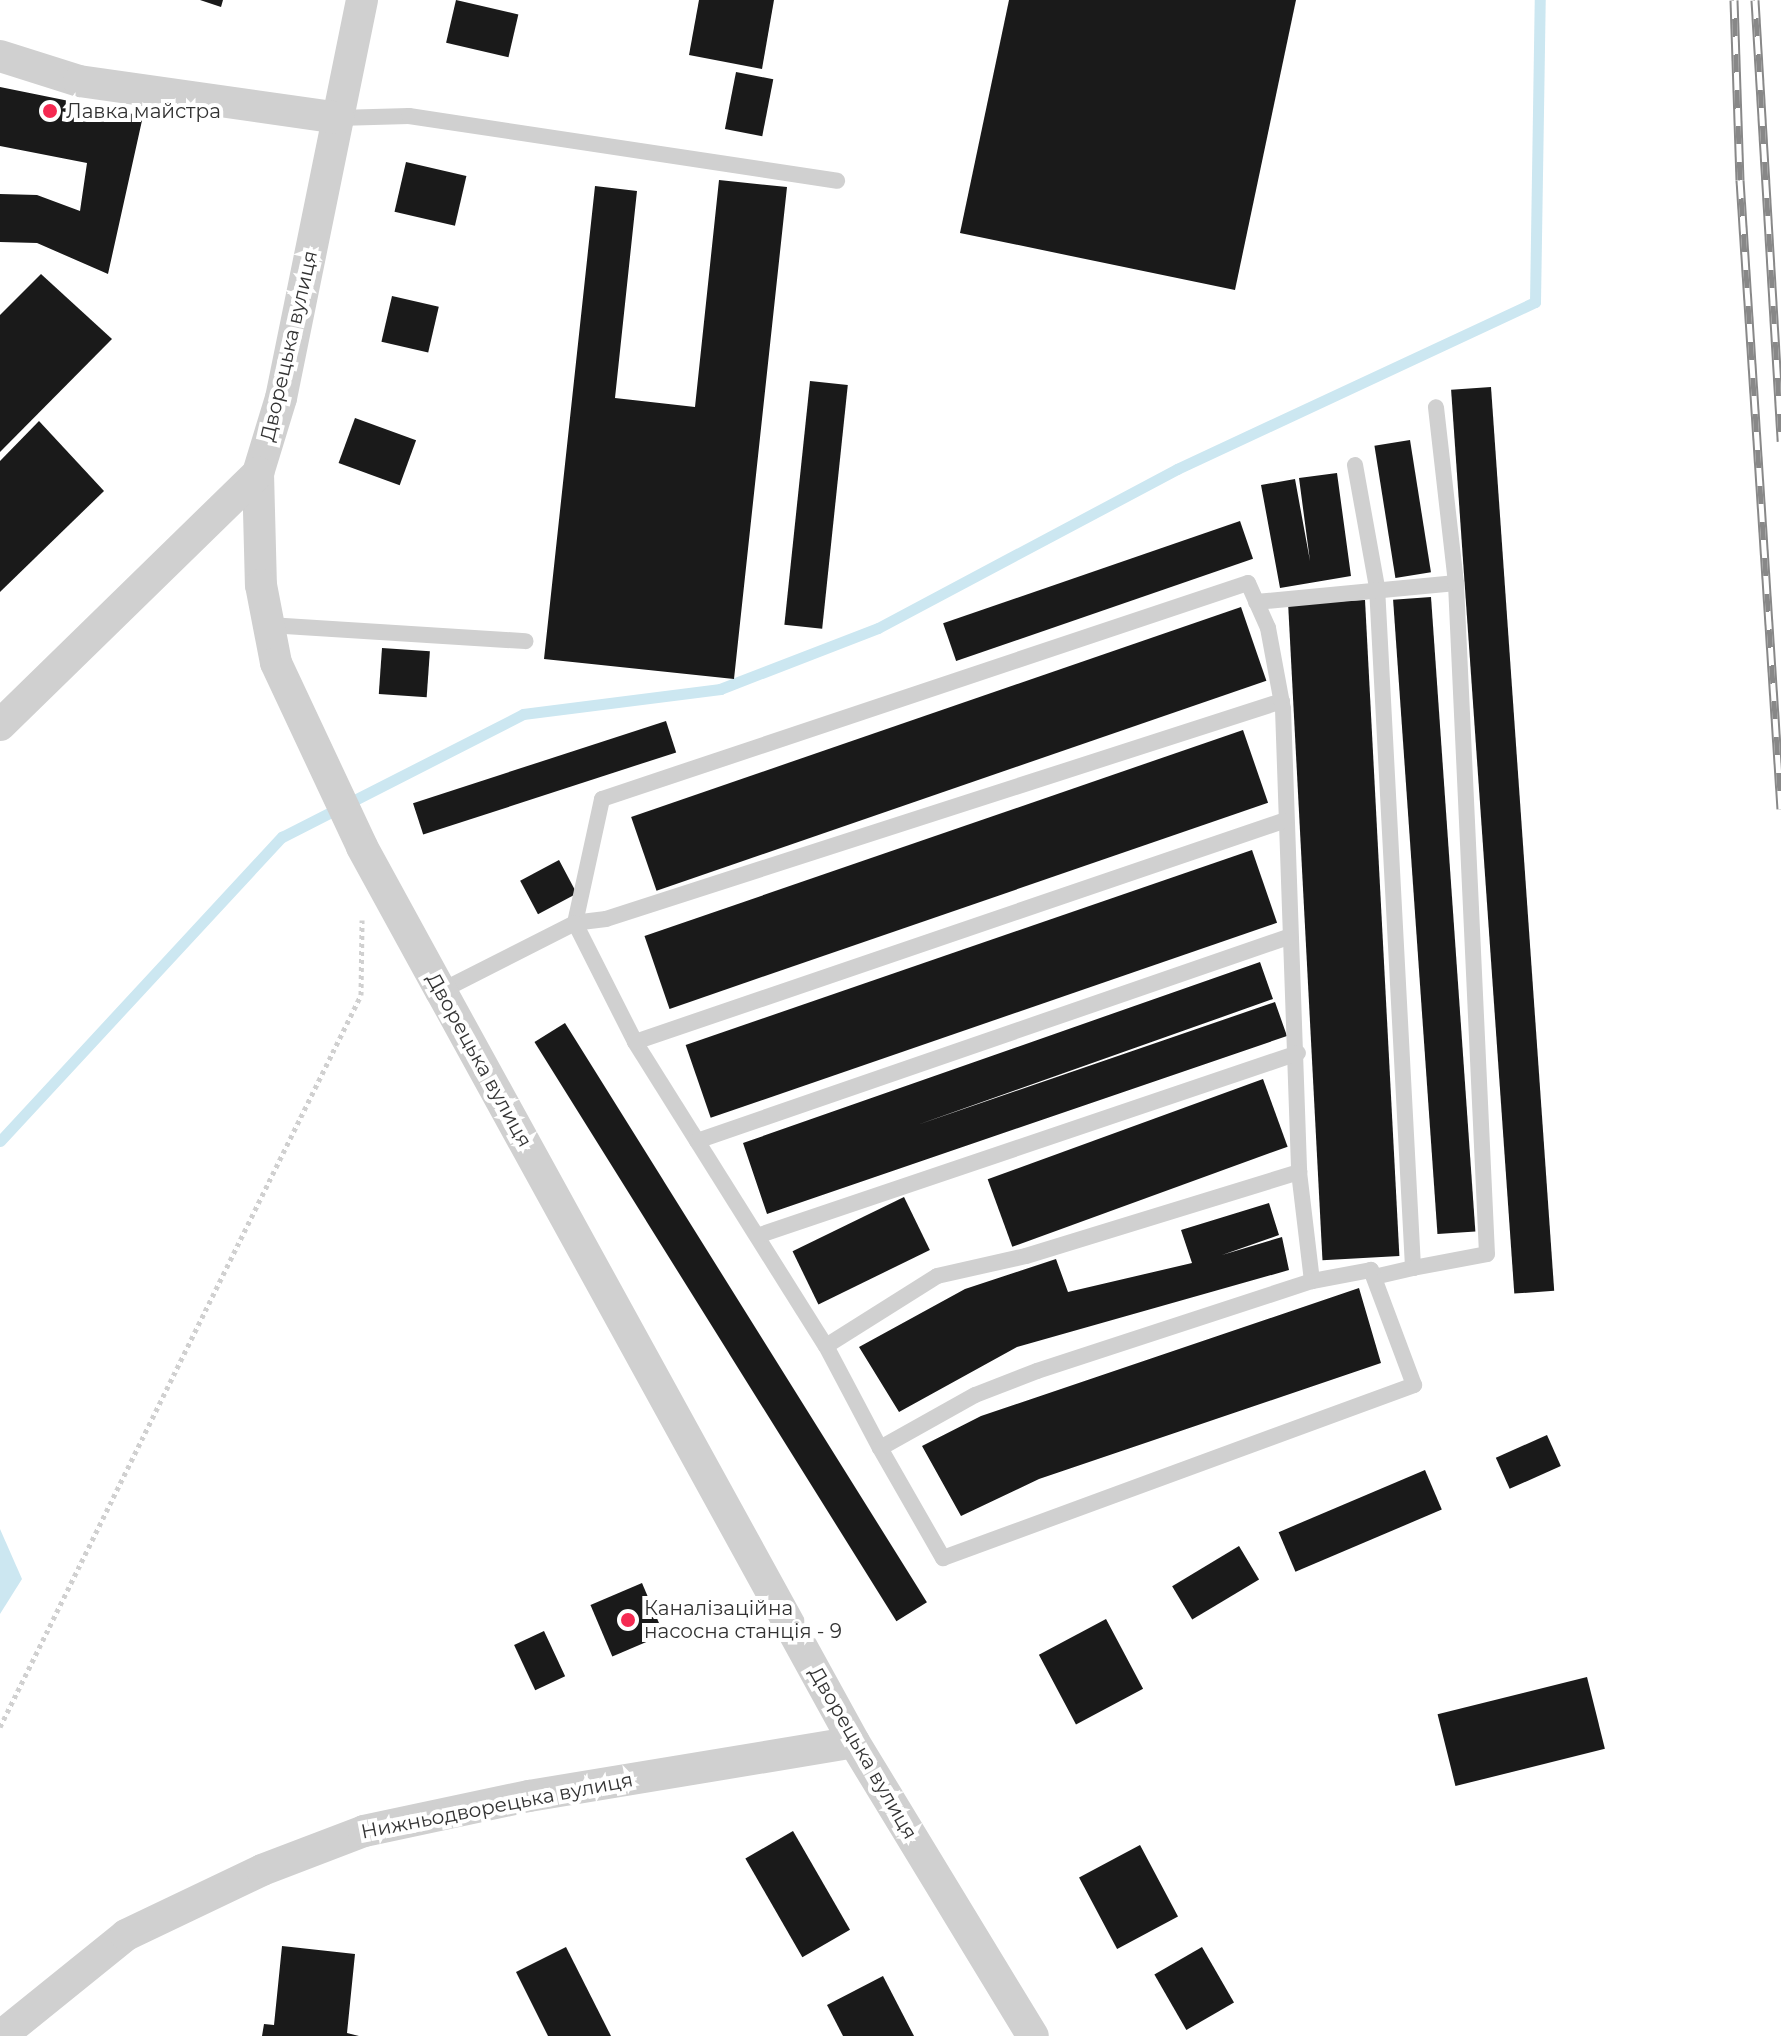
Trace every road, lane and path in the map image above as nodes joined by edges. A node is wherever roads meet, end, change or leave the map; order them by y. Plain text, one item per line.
1 (362, 0) edge
2 (0, 56) edge
3 (338, 118) junction
4 (837, 181) dead end
5 (1436, 407) dead end
6 (1355, 465) dead end
7 (258, 473) junction
8 (1456, 583) junction
9 (1377, 587) junction
10 (1256, 602) junction
11 (269, 625) junction
12 (526, 641) dead end
13 (1282, 701) junction
14 (0, 725) edge
15 (1283, 821) junction
16 (362, 906) dead end
17 (575, 923) junction
18 (1288, 937) junction
19 (441, 991) junction
20 (635, 1042) junction
21 (1298, 1053) junction
22 (697, 1141) junction
23 (1299, 1172) junction
24 (757, 1236) junction
25 (1413, 1268) junction
26 (1374, 1277) junction
27 (1312, 1281) junction
28 (826, 1346) junction
29 (880, 1448) junction
30 (0, 1727) edge
31 (854, 1742) junction
32 (1, 2036) edge
33 (1033, 2036) edge

1 - 3 street, Дворецька вулиця
2 - 3 street
3 - 4 lane
3 - 7 street, Дворецька вулиця
5 - 8 lane
6 - 9 lane
7 - 11 street, Дворецька вулиця
7 - 14 street
8 - 9 lane
8 - 25 lane
9 - 10 lane
9 - 25 lane
10 - 13 lane
10 - 17 lane
11 - 12 lane
11 - 19 street, Дворецька вулиця
13 - 15 lane
13 - 17 lane
15 - 18 lane
15 - 20 lane
16 - 30 path
17 - 19 lane
17 - 20 lane
18 - 21 lane
18 - 22 lane
19 - 31 street, Дворецька вулиця
20 - 22 lane
21 - 23 lane
21 - 24 lane
22 - 24 lane
23 - 27 lane
23 - 28 lane
24 - 28 lane
25 - 26 lane
26 - 27 lane
26 - 29 lane
27 - 29 lane
28 - 29 lane
31 - 32 street, Нижньодворецька вулиця
31 - 33 street, Дворецька вулиця

